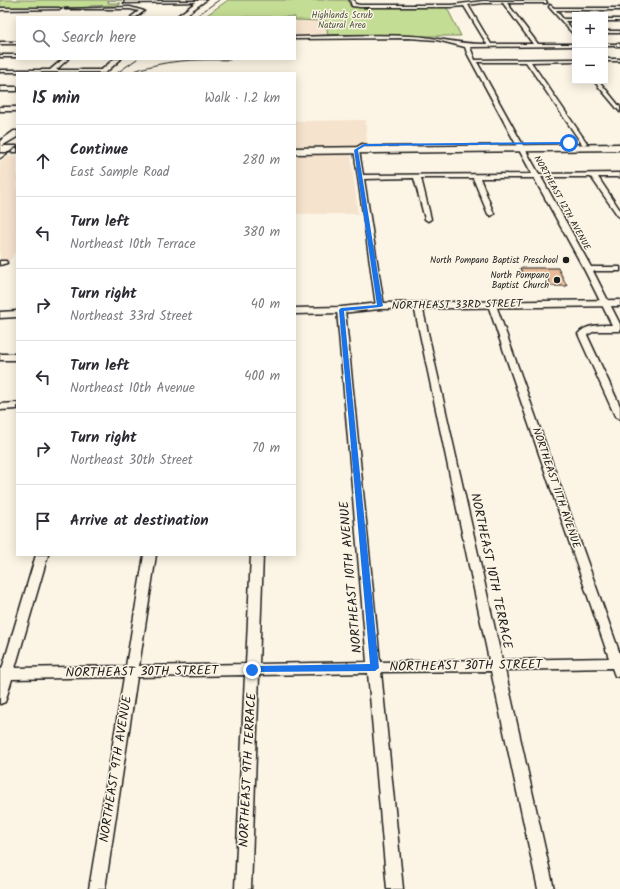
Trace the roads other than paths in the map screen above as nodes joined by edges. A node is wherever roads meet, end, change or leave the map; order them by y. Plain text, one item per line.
1 (352, 0) edge
2 (397, 0) edge
3 (443, 0) edge
4 (201, 1) edge
5 (546, 1) edge
6 (119, 2) dead end
7 (504, 2) junction
8 (465, 4) junction
9 (399, 6) junction
10 (446, 6) junction
11 (114, 8) junction
12 (0, 9) edge
13 (63, 9) junction
14 (554, 9) junction
15 (620, 9) edge
16 (111, 14) dead end
17 (59, 15) dead end
18 (135, 16) edge
19 (179, 16) edge
20 (563, 20) junction
21 (572, 20) edge
22 (608, 20) edge
23 (620, 20) edge
24 (572, 31) edge
25 (608, 32) edge
26 (620, 32) edge
27 (296, 38) edge
28 (0, 43) edge
29 (16, 43) edge
30 (536, 45) junction
31 (572, 45) edge
32 (608, 45) edge
33 (620, 45) edge
34 (467, 46) junction
35 (490, 46) junction
36 (0, 56) edge
37 (16, 56) edge
38 (65, 60) edge
39 (117, 60) edge
40 (527, 60) junction
41 (572, 60) edge
42 (608, 60) edge
43 (620, 60) edge
44 (474, 61) junction
45 (0, 72) edge
46 (51, 72) edge
47 (101, 72) edge
48 (598, 84) edge
49 (16, 88) edge
50 (0, 89) edge
51 (0, 109) edge
52 (16, 109) edge
53 (620, 110) edge
54 (16, 127) edge
55 (16, 134) edge
56 (0, 138) edge
57 (584, 143) junction
58 (620, 143) edge
59 (0, 145) edge
60 (519, 146) junction
61 (296, 147) edge
62 (620, 147) edge
63 (352, 148) junction
64 (0, 149) edge
65 (16, 149) edge
66 (296, 151) edge
67 (0, 154) edge
68 (16, 154) edge
69 (594, 175) junction
70 (620, 175) edge
71 (535, 176) junction
72 (360, 177) junction
73 (417, 177) junction
74 (476, 177) junction
75 (491, 214) dead end
76 (620, 215) edge
77 (427, 217) dead end
78 (588, 269) junction
79 (620, 269) edge
80 (605, 303) junction
81 (620, 303) edge
82 (492, 305) junction
83 (380, 306) junction
84 (418, 306) junction
85 (341, 310) junction
86 (296, 311) edge
87 (16, 314) edge
88 (0, 315) edge
89 (619, 328) edge
90 (0, 357) edge
91 (16, 357) edge
92 (16, 406) edge
93 (0, 407) edge
94 (620, 416) edge
95 (42, 556) edge
96 (150, 556) edge
97 (257, 556) edge
98 (496, 666) junction
99 (619, 666) edge
100 (375, 668) junction
101 (252, 670) junction
102 (132, 672) junction
103 (3, 674) edge
104 (0, 698) edge
105 (97, 889) edge
106 (243, 889) edge
107 (395, 889) edge
108 (546, 889) edge

1 - 9 street
2 - 9 street
3 - 10 street
4 - 6 street
4 - 19 main road
5 - 7 street
5 - 14 street
7 - 8 street
7 - 30 street
8 - 10 street
8 - 35 street
9 - 10 street
11 - 13 street
11 - 16 street
11 - 18 street
12 - 13 street
13 - 17 street
14 - 15 street
14 - 20 street
20 - 21 street
20 - 24 street
22 - 23 street
25 - 26 street
27 - 34 street
28 - 29 street
30 - 31 street
30 - 35 street
32 - 33 street
34 - 35 street
34 - 44 street, NORTHEAST 12TH AVENUE
36 - 37 street
38 - 46 street
39 - 47 main road
40 - 41 street
40 - 44 street
40 - 57 street
42 - 43 street
44 - 60 street, NORTHEAST 12TH AVENUE
45 - 46 street
46 - 47 street
48 - 53 street
49 - 50 street
51 - 52 street
54 - 56 main road
55 - 59 main road
57 - 58 main road
57 - 60 main road
60 - 62 main road
60 - 63 main road
60 - 63 main road
60 - 71 street, NORTHEAST 12TH AVENUE
61 - 63 main road
63 - 66 main road
63 - 72 street
64 - 65 main road
67 - 68 main road
69 - 70 street
69 - 71 street
69 - 76 street
71 - 74 street
71 - 78 street, NORTHEAST 12TH AVENUE
72 - 73 street
72 - 83 street
73 - 74 street
73 - 77 street
74 - 75 street
78 - 79 street
78 - 80 street, NORTHEAST 12TH AVENUE
80 - 81 street, NORTHEAST 33RD STREET
80 - 82 street, NORTHEAST 33RD STREET
80 - 89 street, NORTHEAST 12TH AVENUE
82 - 84 street, NORTHEAST 33RD STREET
82 - 99 street, NORTHEAST 11TH AVENUE
83 - 84 street, NORTHEAST 33RD STREET
83 - 85 street, NORTHEAST 33RD STREET
84 - 98 street, NORTHEAST 10TH TERRACE
85 - 86 street, NORTHEAST 33RD STREET
85 - 100 street, NORTHEAST 10TH AVENUE
87 - 88 street
89 - 94 street
90 - 91 street
92 - 93 street
95 - 103 street
96 - 102 street, NORTHEAST 9TH AVENUE
97 - 101 street, NORTHEAST 9TH TERRACE
98 - 99 street, NORTHEAST 30TH STREET
98 - 100 street, NORTHEAST 30TH STREET
98 - 108 street, NORTHEAST 10TH TERRACE
100 - 101 street, NORTHEAST 30TH STREET
100 - 107 street, NORTHEAST 10TH AVENUE
101 - 102 street, NORTHEAST 30TH STREET
101 - 106 street, NORTHEAST 9TH TERRACE
102 - 103 street, NORTHEAST 30TH STREET
102 - 105 street, NORTHEAST 9TH AVENUE
103 - 104 street

